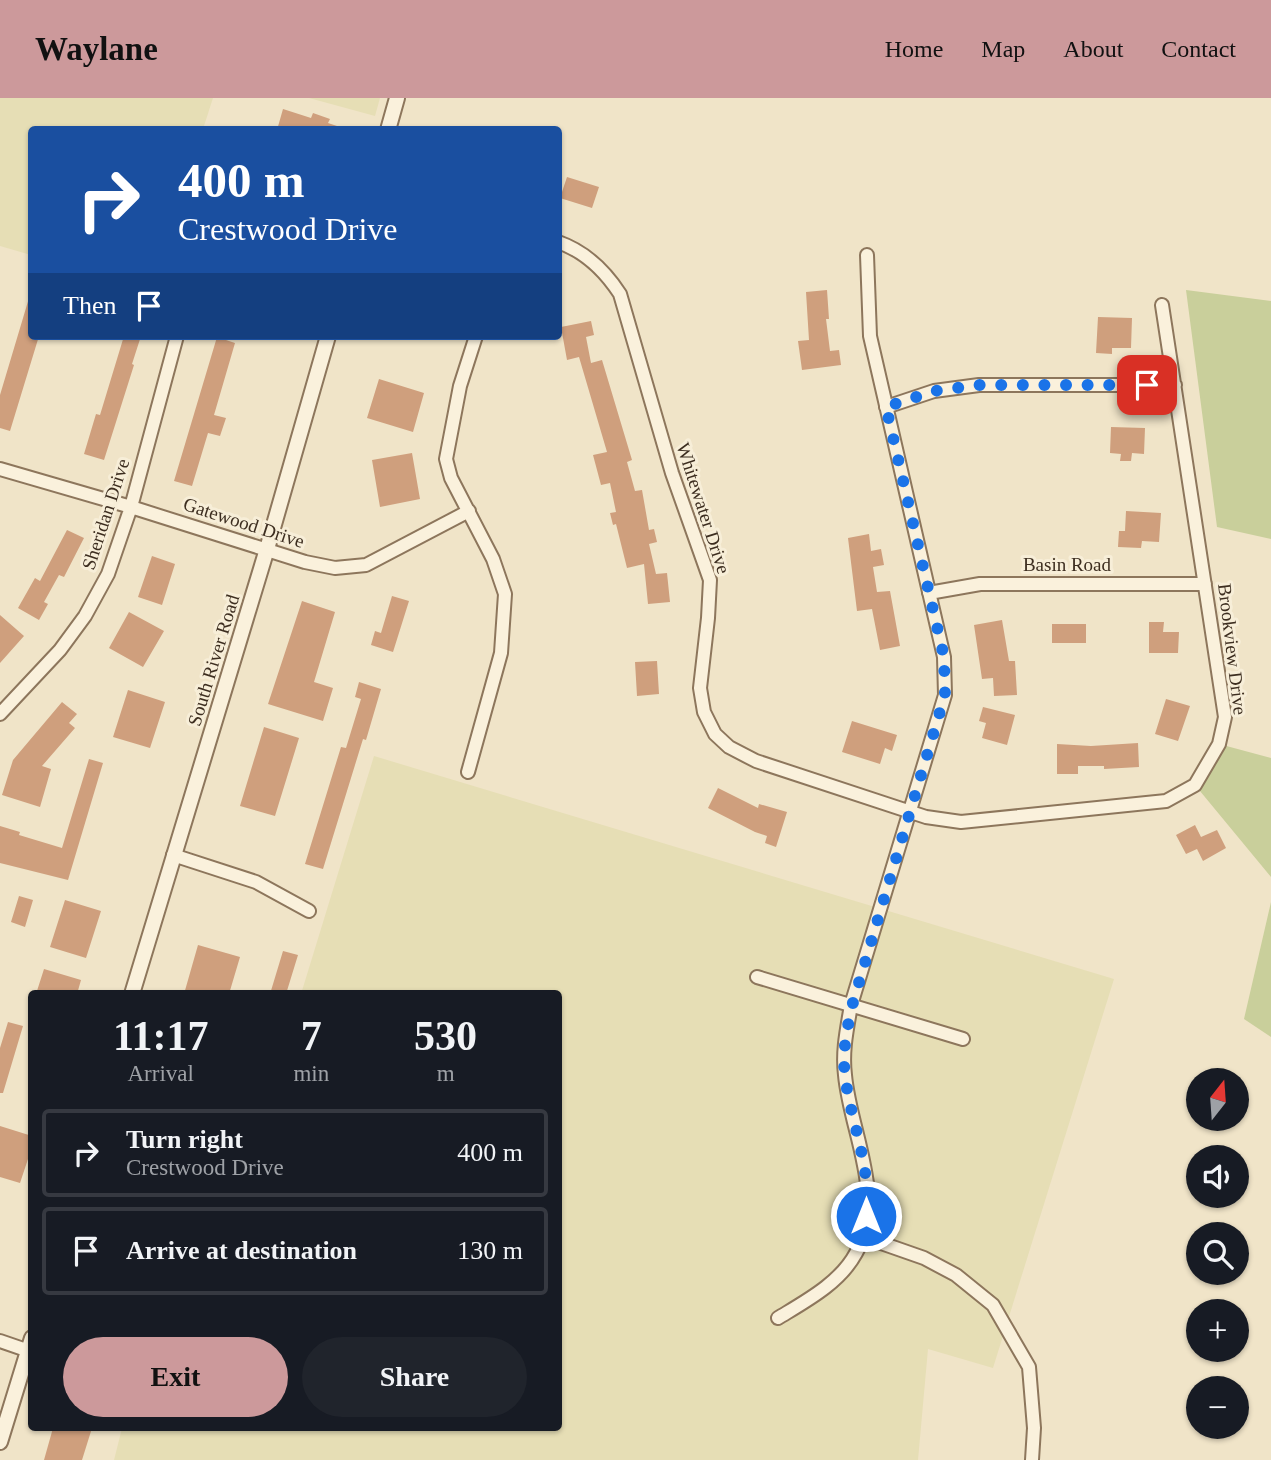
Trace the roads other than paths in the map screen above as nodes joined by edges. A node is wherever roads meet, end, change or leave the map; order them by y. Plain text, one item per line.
1 (397, 98) edge
2 (389, 126) edge
3 (562, 243) edge
4 (867, 255) dead end
5 (1162, 305) dead end
6 (176, 340) edge
7 (327, 340) edge
8 (476, 340) edge
9 (1175, 385) junction
10 (886, 407) junction
11 (0, 469) edge
12 (131, 507) junction
13 (469, 511) junction
14 (267, 549) junction
15 (1205, 584) junction
16 (929, 593) junction
17 (0, 714) edge
18 (468, 772) dead end
19 (909, 812) junction
20 (173, 855) junction
21 (309, 911) dead end
22 (757, 977) dead end
23 (133, 990) edge
24 (852, 1006) junction
25 (963, 1039) dead end
26 (864, 1237) junction
27 (778, 1318) dead end
28 (0, 1341) edge
29 (28, 1347) edge
30 (28, 1353) edge
31 (0, 1442) edge
32 (1032, 1460) edge

1 - 2 street
3 - 19 street, Whitewater Drive
4 - 10 street
5 - 9 street, Brookview Drive
6 - 12 street, Sheridan Drive
7 - 14 street, South River Road
8 - 13 street
9 - 10 street
9 - 15 street, Brookview Drive
10 - 16 street
11 - 12 street, Gatewood Drive
12 - 14 street, Gatewood Drive
12 - 17 street, Sheridan Drive
13 - 14 street, Gatewood Drive
13 - 18 street
14 - 20 street, South River Road
15 - 16 street, Basin Road
15 - 19 street, Brookview Drive
16 - 19 street
19 - 24 street
20 - 21 street
20 - 23 street, South River Road
22 - 24 street
24 - 25 street
24 - 26 street
26 - 27 street
26 - 32 street
28 - 29 street
30 - 31 street

